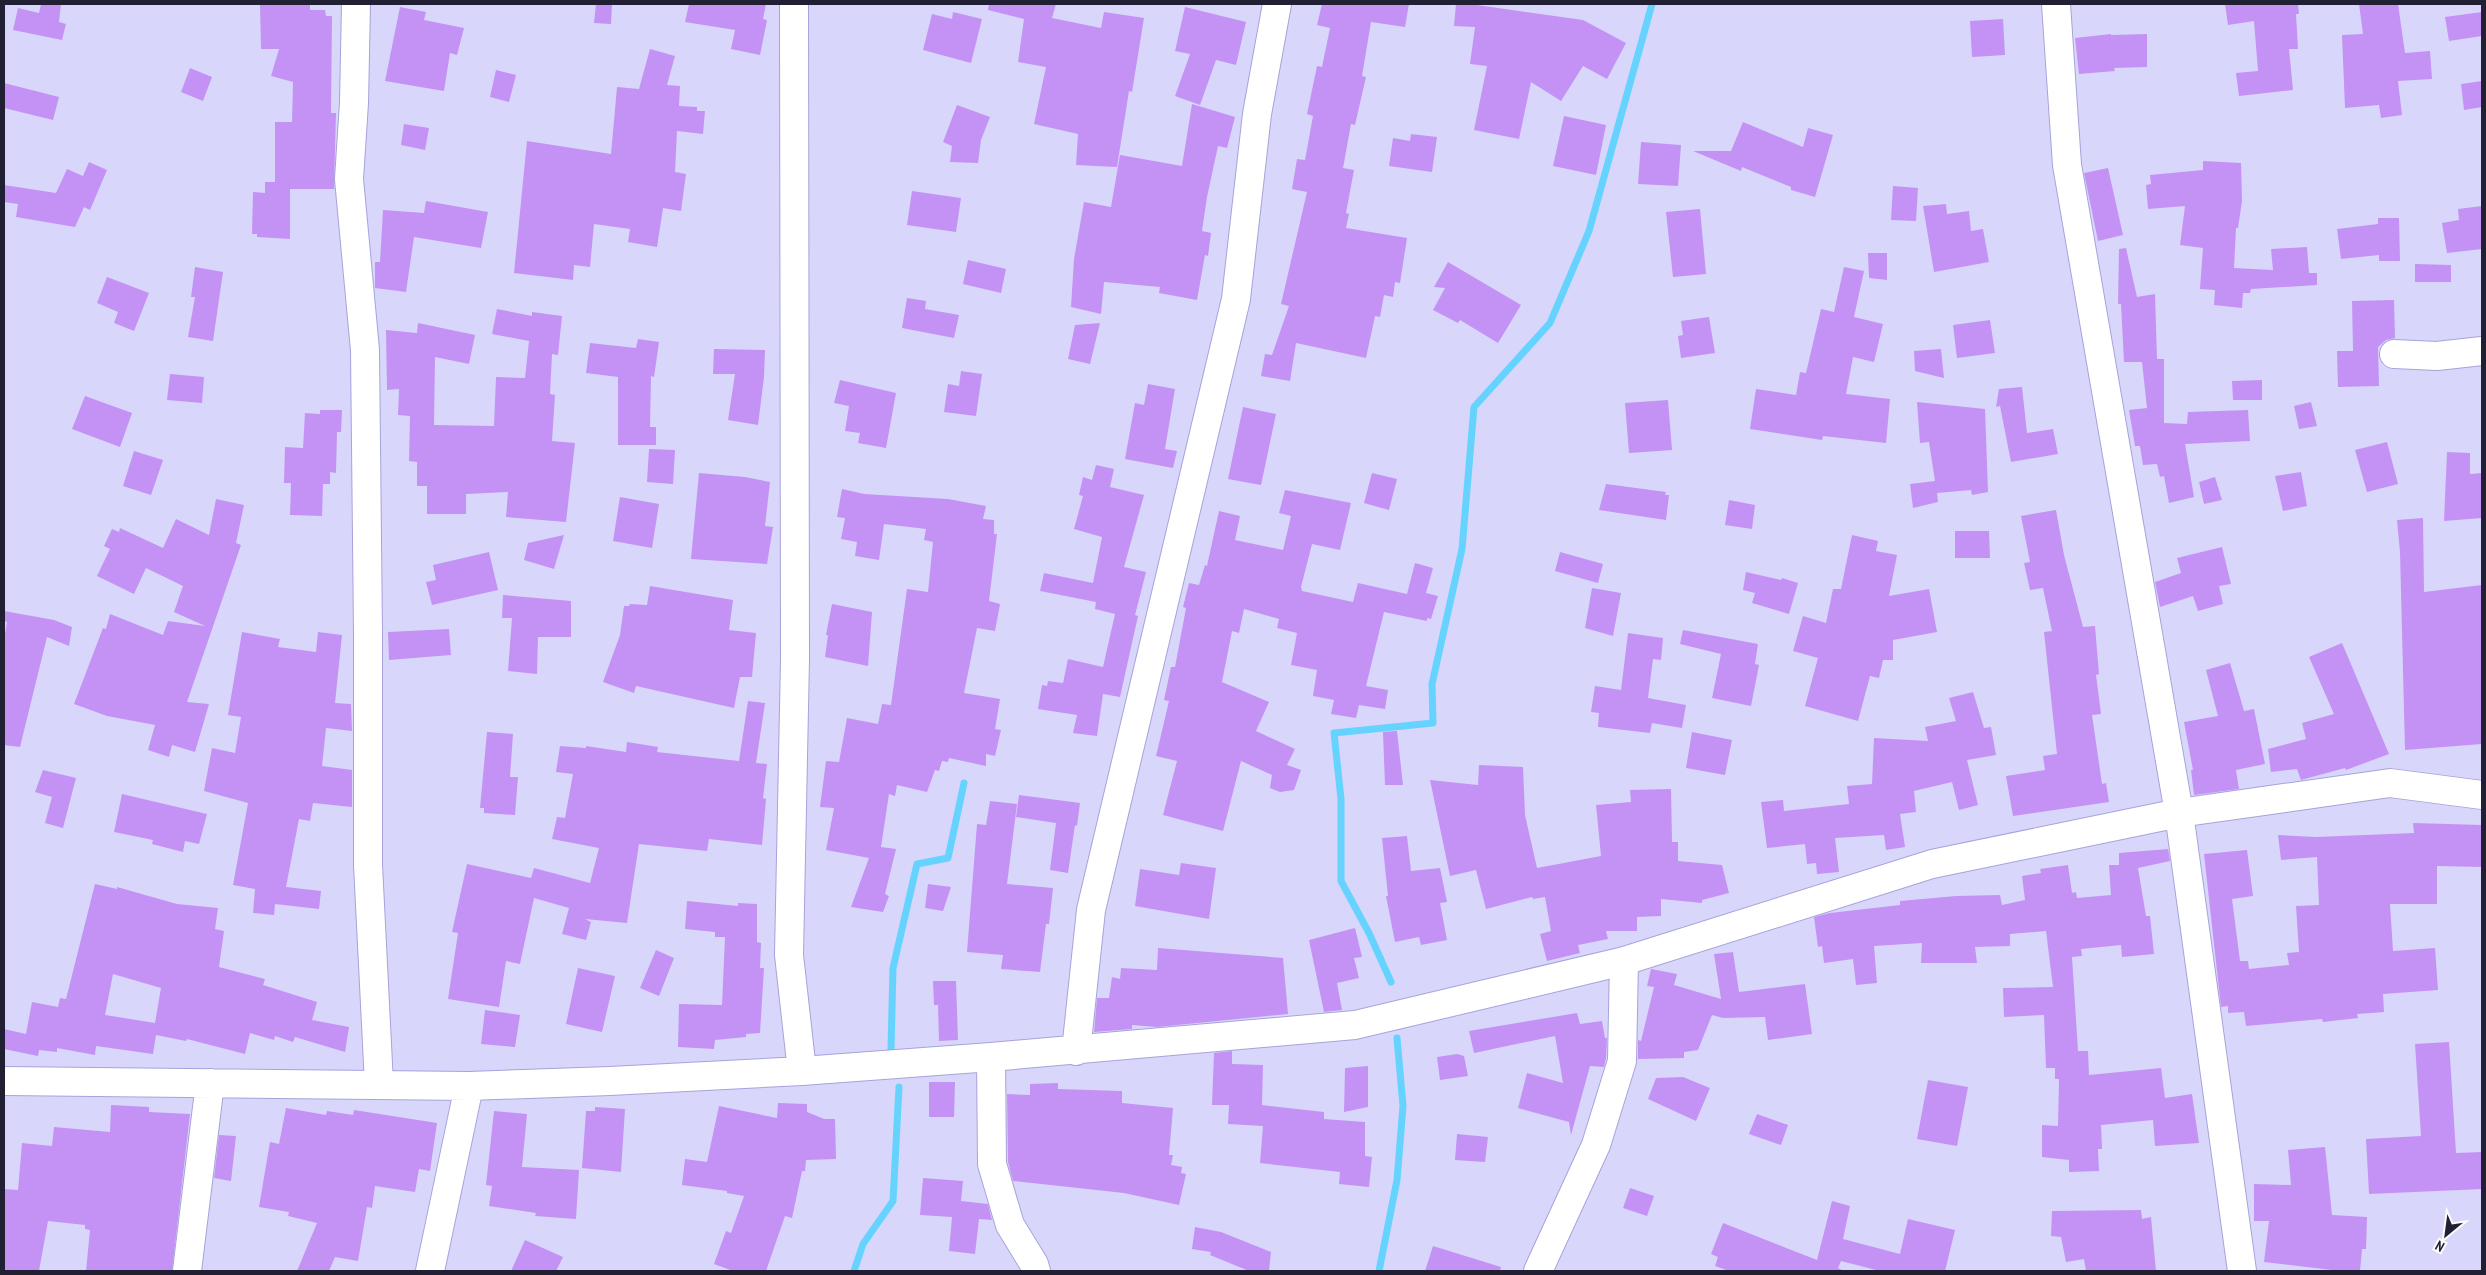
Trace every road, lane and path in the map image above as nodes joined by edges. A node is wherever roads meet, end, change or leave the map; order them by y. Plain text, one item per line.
1 (356, 4) edge
2 (794, 4) edge
3 (1277, 4) edge
4 (2056, 4) edge
5 (2482, 351) edge
6 (2394, 354) dead end
7 (2482, 795) edge
8 (2179, 814) junction
9 (1624, 962) junction
10 (1076, 1051) junction
11 (991, 1057) junction
12 (802, 1071) junction
13 (4, 1081) edge
14 (210, 1083) junction
15 (379, 1084) junction
16 (469, 1086) junction
17 (187, 1271) edge
18 (430, 1271) edge
19 (1036, 1271) edge
20 (1538, 1271) edge
21 (2242, 1271) edge

1 - 15 street
2 - 12 street
3 - 10 street
4 - 8 street
5 - 6 street
7 - 8 street
8 - 9 street
8 - 21 street
9 - 10 street
9 - 20 street
10 - 11 street
11 - 12 street
11 - 19 street
12 - 16 street
13 - 14 street
14 - 15 street
14 - 17 street
15 - 16 street
16 - 18 street

